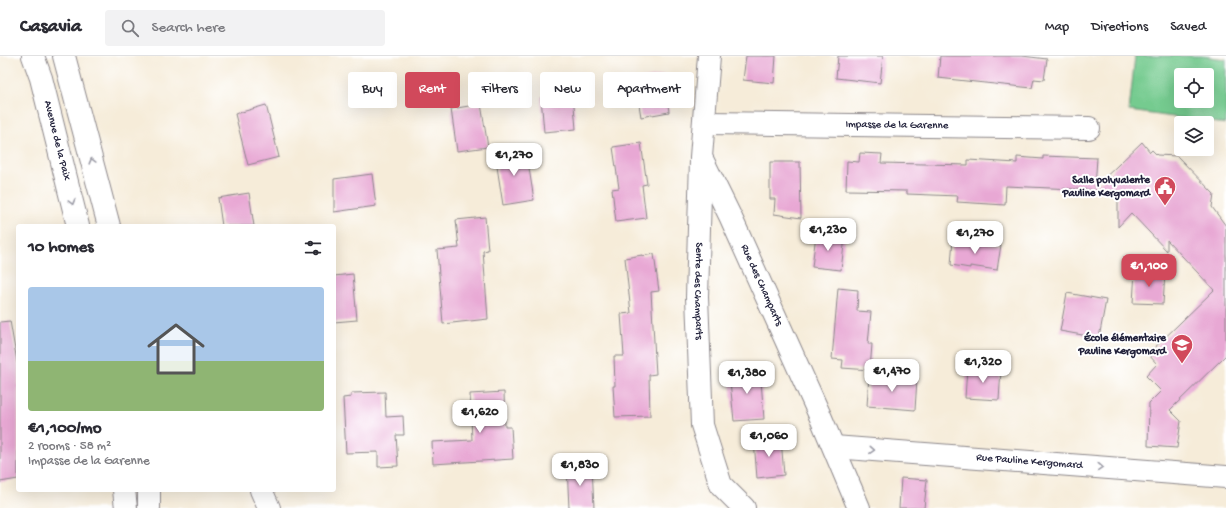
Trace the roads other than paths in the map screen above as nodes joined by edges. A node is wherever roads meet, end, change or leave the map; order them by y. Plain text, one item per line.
1 (33, 56) edge
2 (64, 56) edge
3 (709, 56) edge
4 (705, 123) junction
5 (1089, 128) dead end
6 (702, 157) junction
7 (78, 224) edge
8 (108, 224) edge
9 (834, 447) junction
10 (1226, 477) edge
11 (124, 492) edge
12 (149, 492) edge
13 (262, 492) edge
14 (126, 508) edge
15 (149, 508) edge
16 (269, 508) edge
17 (744, 508) edge
18 (859, 508) edge

1 -> 7 street, Avenue de la Paix
8 -> 2 street
3 - 4 street
4 - 5 street, Impasse de la Garenne
4 - 6 street
6 - 9 street, Rue des Champarts
6 - 17 street, Sente des Champarts
9 -> 10 street, Rue Pauline Kergomard
9 - 18 street, Rue des Champarts
11 - 14 street
12 - 15 street
13 - 16 street

